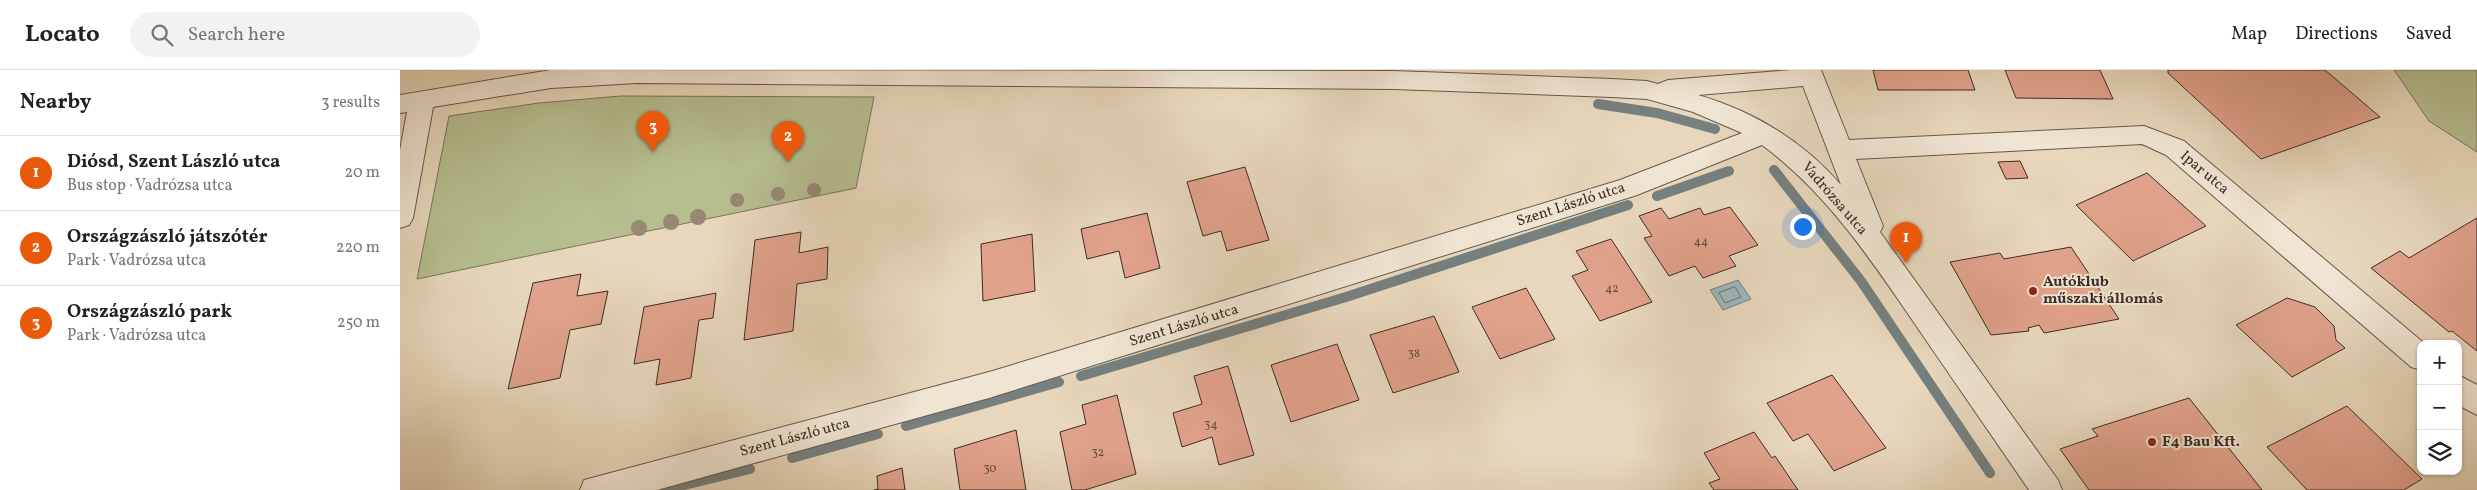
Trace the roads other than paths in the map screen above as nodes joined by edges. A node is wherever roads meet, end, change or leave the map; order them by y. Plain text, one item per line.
1 (1810, 74) edge
2 (1771, 76) edge
3 (1647, 90) junction
4 (411, 102) edge
5 (1765, 134) junction
6 (1840, 150) junction
7 (400, 218) edge
8 (1881, 253) junction
9 (2417, 355) edge
10 (2462, 391) edge
11 (2477, 402) edge
12 (594, 490) edge
13 (2047, 490) edge

1 - 2 street
1 - 6 street
2 - 3 street
3 - 4 street, Vadrózsa utca
3 - 5 street, Vadrózsa utca
4 - 7 street
5 - 8 street, Vadrózsa utca
5 - 12 street, Szent László utca
6 - 8 street
6 - 9 street, Ipar utca
8 - 13 street, Vadrózsa utca
10 - 11 street

